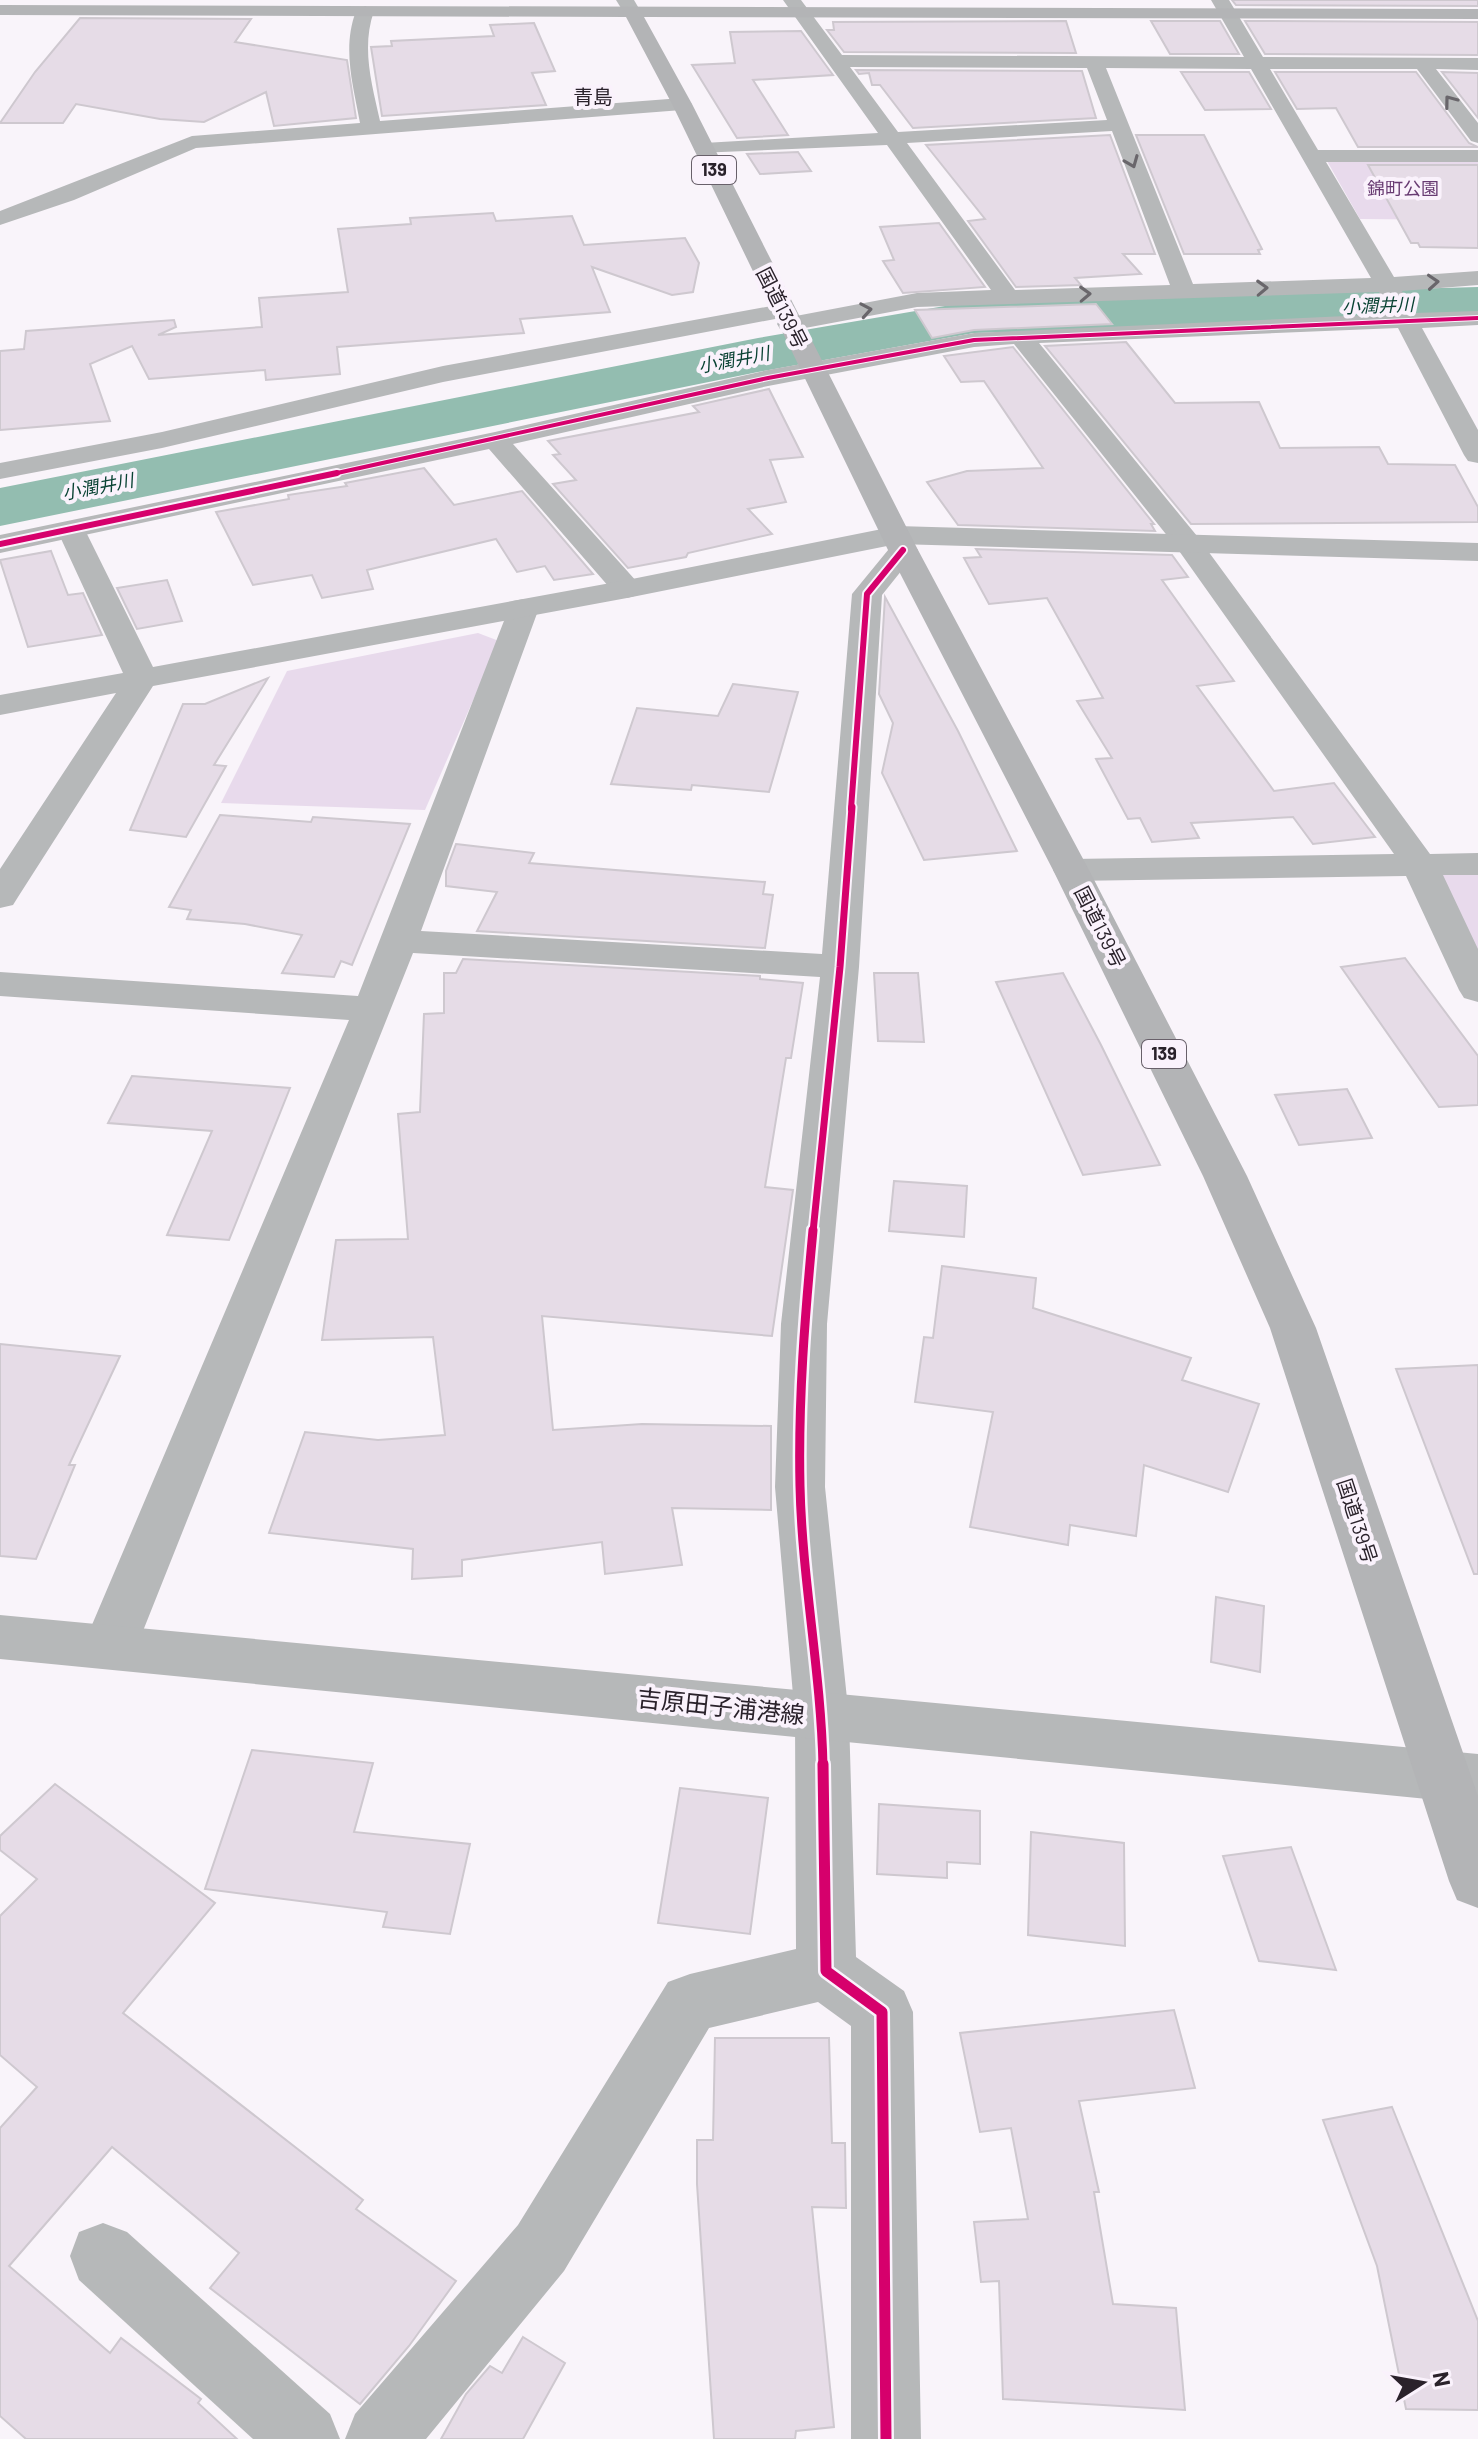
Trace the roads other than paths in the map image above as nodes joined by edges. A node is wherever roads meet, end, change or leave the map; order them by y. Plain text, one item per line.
1 (628, 6) edge
2 (796, 6) edge
3 (1224, 6) edge
4 (0, 10) edge
5 (365, 11) junction
6 (1478, 14) edge
7 (837, 61) junction
8 (1095, 63) junction
9 (1259, 64) junction
10 (1478, 64) edge
11 (1423, 65) junction
12 (682, 104) junction
13 (1117, 125) junction
14 (371, 128) junction
15 (892, 137) junction
16 (1478, 137) edge
17 (704, 149) junction
18 (1311, 156) junction
19 (1478, 156) edge
20 (26, 188) dead end
21 (66, 195) junction
22 (0, 218) edge
23 (1478, 278) edge
24 (1387, 285) junction
25 (1184, 291) junction
26 (1007, 296) junction
27 (1478, 318) edge
28 (788, 322) junction
29 (1406, 323) junction
30 (1021, 336) junction
31 (813, 369) junction
32 (495, 440) junction
33 (1478, 455) edge
34 (0, 471) edge
35 (71, 530) junction
36 (900, 542) junction
37 (1187, 542) junction
38 (0, 544) edge
39 (1478, 552) edge
40 (627, 589) junction
41 (524, 608) junction
42 (142, 678) junction
43 (0, 705) edge
44 (1419, 864) junction
45 (1478, 864) edge
46 (1071, 870) junction
47 (0, 897) edge
48 (398, 941) junction
49 (840, 967) junction
50 (0, 984) edge
51 (1478, 990) edge
52 (373, 1009) junction
53 (0, 1637) edge
54 (110, 1646) junction
55 (822, 1718) junction
56 (1460, 1777) edge
57 (1478, 1881) edge
58 (826, 1971) junction
59 (103, 2256) dead end
60 (305, 2439) edge
61 (380, 2439) edge
62 (886, 2439) edge

1 - 2 highway
1 - 5 highway
1 - 12 highway, 国道139号 / 139
2 - 3 highway
2 - 7 street
3 - 6 highway
3 - 9 street
4 - 5 highway
5 - 14 street
7 - 8 street
7 - 15 street
8 - 9 street
8 - 13 street
9 - 11 street
9 - 18 street
10 - 11 street
16 -> 11 street
12 - 14 street
12 - 17 highway, 国道139号 / 139
13 - 15 street
13 -> 25 street
14 - 21 street
15 - 17 street
15 - 26 street
17 - 28 highway, 国道139号 / 139
18 - 19 street
18 - 24 street
20 - 21 street
21 - 22 street
24 -> 23 street
25 -> 24 street
24 - 29 street
26 -> 25 street
28 -> 26 street
27 - 29 street
28 - 31 highway, 国道139号 / 139
28 - 34 street
29 - 30 street
29 - 33 street
30 - 31 street
30 - 37 street
31 - 32 street
31 - 36 highway, 国道139号 / 139
32 - 35 street
32 - 40 street
35 - 38 street
35 - 42 street
36 - 37 street
36 - 40 street
36 - 46 highway, 国道139号 / 139
36 - 49 street
37 - 39 street
37 - 44 street
40 - 41 street
41 - 42 street
41 - 48 street
42 - 43 street
42 - 47 street
44 - 45 street
44 - 46 street
44 - 51 street
46 - 56 highway, 国道139号 / 139
48 - 49 street
48 - 52 street
49 - 55 street
50 - 52 street
52 - 54 street
53 - 54 street, 吉原田子浦港線
54 - 55 street, 吉原田子浦港線
55 - 56 street, 吉原田子浦港線
55 - 58 street
56 - 57 highway, 国道139号 / 139
58 - 61 street
58 - 62 street
59 - 60 street

